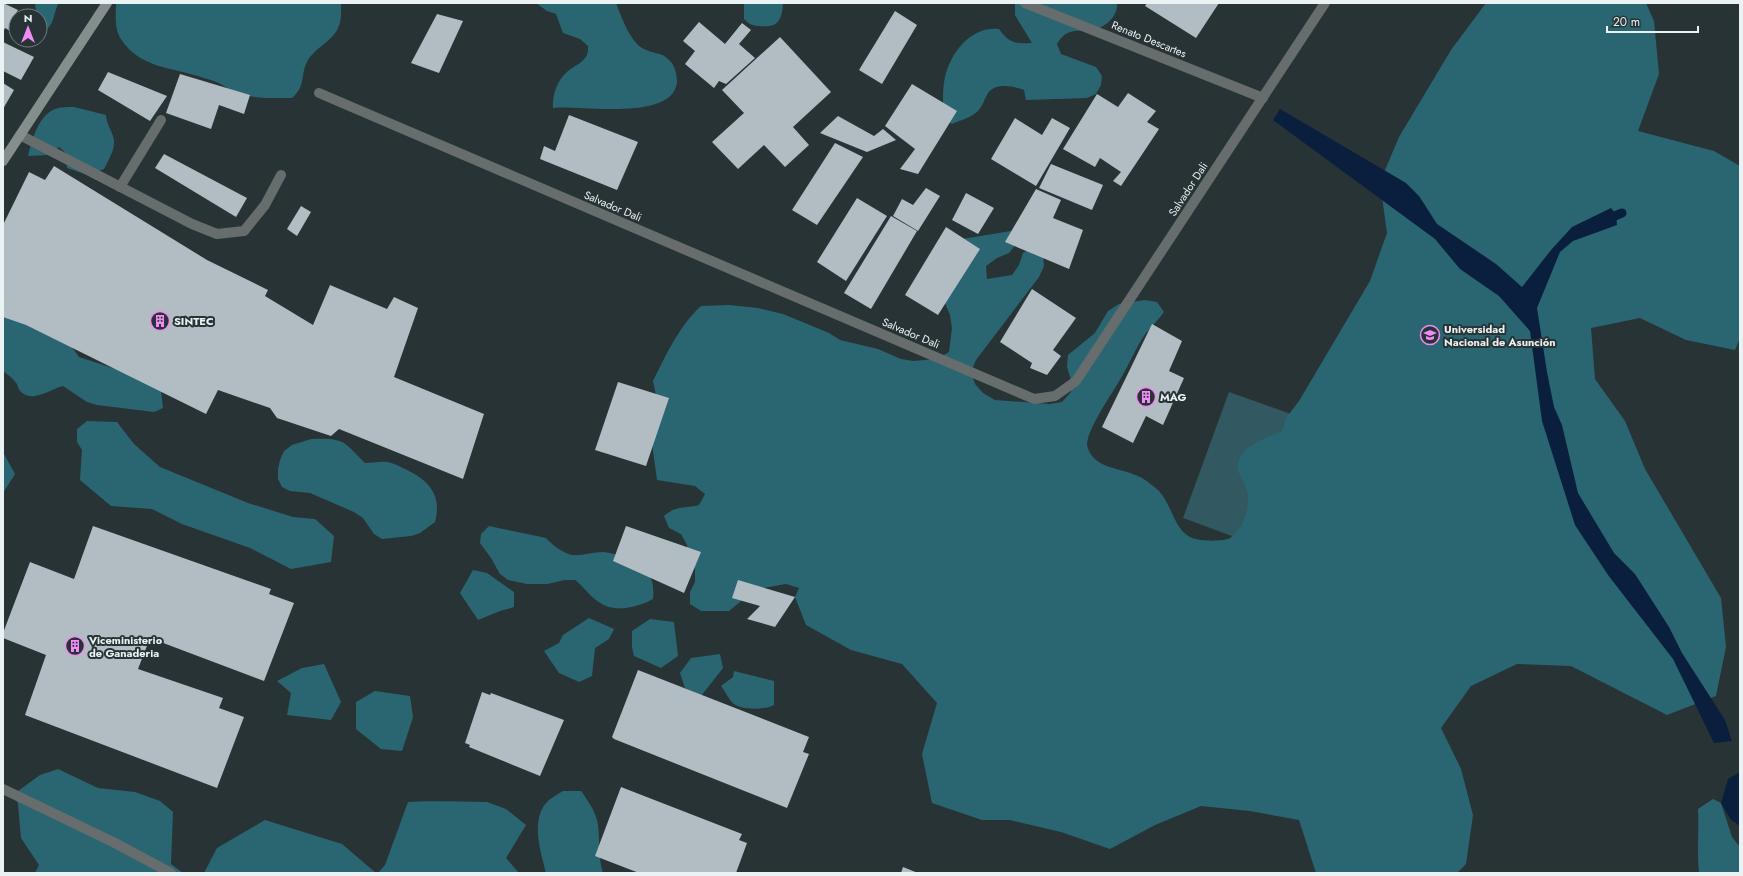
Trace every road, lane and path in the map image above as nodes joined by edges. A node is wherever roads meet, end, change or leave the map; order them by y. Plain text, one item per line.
1 (107, 3) edge
2 (1025, 3) edge
3 (1325, 3) edge
4 (319, 93) dead end
5 (1263, 98) junction
6 (162, 120) dead end
7 (20, 136) junction
8 (5, 155) edge
9 (281, 175) dead end
10 (120, 187) junction
11 (3, 789) edge
12 (171, 873) edge

1 - 7 main road
2 - 5 street, Renato Descartes
3 - 5 street, Salvador Dali
4 - 5 street, Salvador Dali
6 - 10 street
7 - 8 main road
7 - 10 street
9 - 10 street
11 - 12 street

